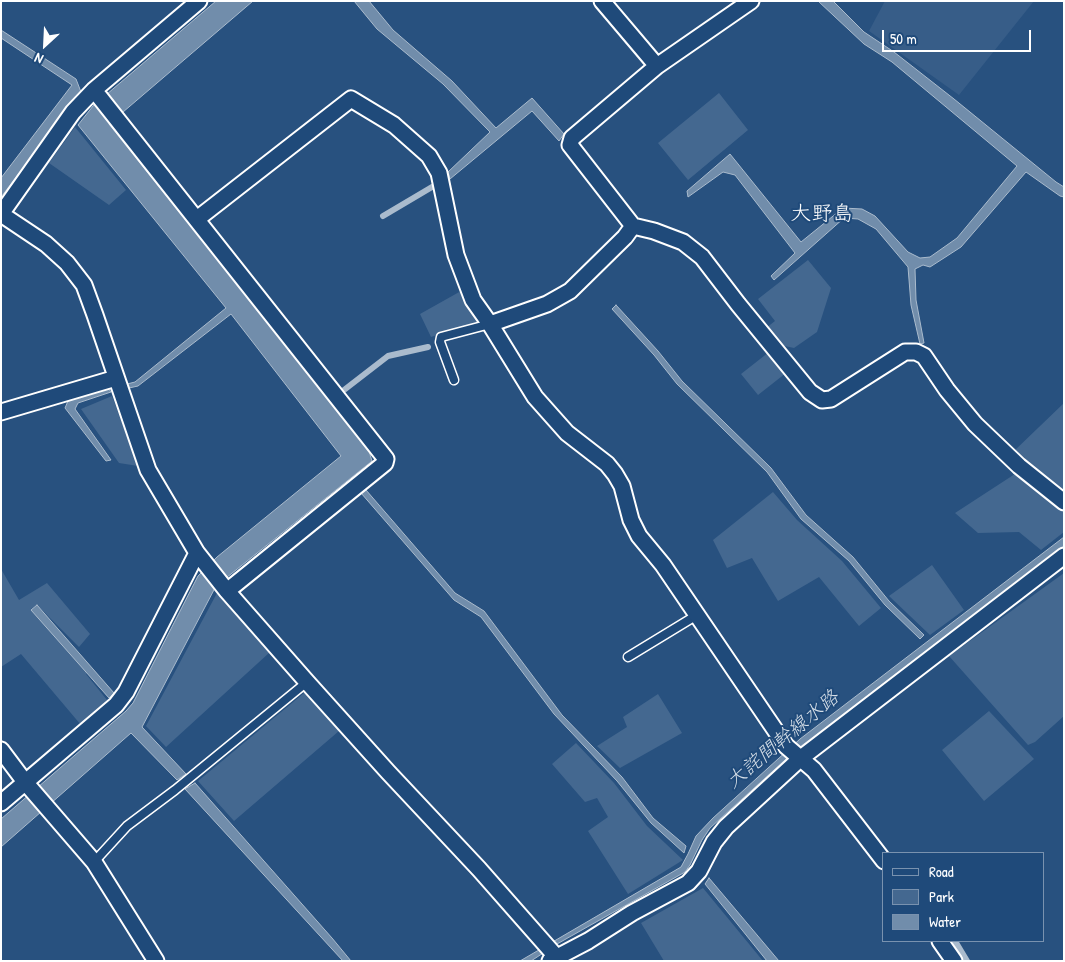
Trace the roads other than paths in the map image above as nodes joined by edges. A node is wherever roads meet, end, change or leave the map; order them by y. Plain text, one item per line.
1 (199, 1) edge
2 (602, 1) edge
3 (751, 1) edge
4 (657, 66) junction
5 (94, 90) junction
6 (1, 214) edge
7 (197, 219) junction
8 (633, 226) junction
9 (490, 324) junction
10 (116, 378) junction
11 (454, 380) dead end
12 (1, 412) edge
13 (1064, 502) edge
14 (1064, 556) edge
15 (201, 558) junction
16 (225, 588) junction
17 (697, 615) junction
18 (628, 657) dead end
19 (307, 682) junction
20 (1, 750) edge
21 (801, 758) junction
22 (28, 785) junction
23 (1, 803) edge
24 (882, 858) edge
25 (94, 862) junction
26 (941, 942) edge
27 (555, 959) edge
28 (156, 961) edge
29 (954, 961) edge

1 - 5 street
2 - 4 street
3 - 4 street
4 - 8 street
5 - 6 street
5 - 7 street
6 - 10 street
7 - 9 street
7 - 16 street
8 - 9 street
8 - 13 street
9 - 11 lane
9 - 17 street
10 - 12 street
10 - 15 street
14 - 21 street
15 - 16 street
15 - 22 street
16 - 19 street
17 - 18 lane
17 - 21 street
19 - 25 lane
19 - 27 street
20 - 22 street
21 - 24 street
21 - 27 street
22 - 23 street
22 - 25 street
25 - 28 street
26 - 29 street

